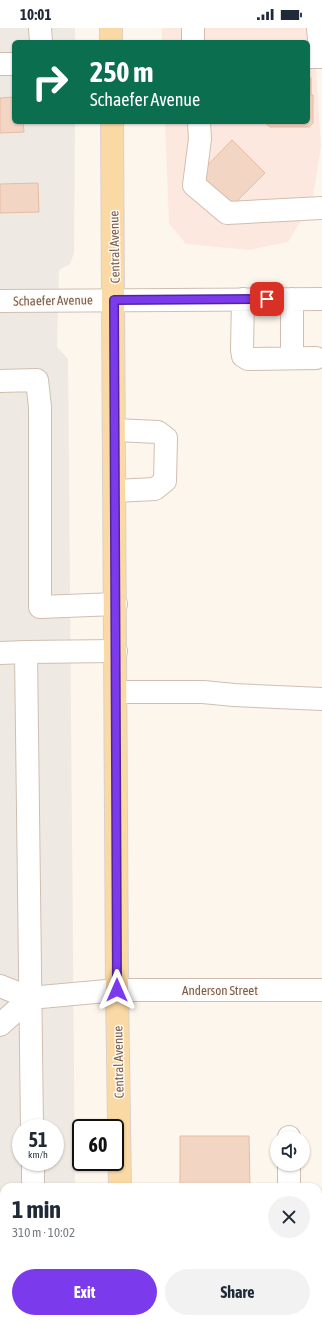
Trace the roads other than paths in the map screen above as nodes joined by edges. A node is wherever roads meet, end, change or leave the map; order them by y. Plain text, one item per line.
1 (40, 28) edge
2 (111, 28) edge
3 (193, 28) edge
4 (318, 28) edge
5 (40, 40) edge
6 (111, 40) edge
7 (193, 40) edge
8 (322, 45) edge
9 (322, 56) edge
10 (310, 57) edge
11 (0, 64) edge
12 (12, 64) edge
13 (112, 124) edge
14 (199, 124) edge
15 (322, 208) edge
16 (243, 299) junction
17 (292, 299) junction
18 (322, 299) edge
19 (114, 300) junction
20 (0, 301) edge
21 (292, 358) junction
22 (316, 358) dead end
23 (0, 381) edge
24 (115, 430) junction
25 (115, 491) junction
26 (116, 604) junction
27 (116, 651) junction
28 (26, 652) junction
29 (0, 653) edge
30 (116, 692) junction
31 (322, 699) edge
32 (0, 986) edge
33 (117, 990) junction
34 (322, 990) edge
35 (30, 998) junction
36 (0, 1025) edge
37 (32, 1119) edge
38 (33, 1171) edge
39 (289, 1171) edge
40 (33, 1183) edge
41 (120, 1183) edge
42 (288, 1183) edge

1 - 5 street
2 - 6 main road
3 - 7 street
4 - 8 street
9 - 10 street
11 - 12 street
13 - 19 main road, Central Avenue
14 - 15 street
16 - 17 street, Schaefer Avenue
16 - 19 street, Schaefer Avenue
16 - 21 street
17 - 18 street, Schaefer Avenue
17 - 21 street
19 - 20 street, Schaefer Avenue
19 - 24 main road, Central Avenue
21 - 22 street
23 - 26 street
24 - 25 main road, Central Avenue
24 - 25 street
25 - 26 main road, Central Avenue
26 - 27 main road, Central Avenue
27 - 28 street
27 - 30 main road, Central Avenue
28 - 29 street
28 - 35 street
30 - 31 street
30 - 33 main road, Central Avenue
32 - 35 street
33 - 34 street, Anderson Street
33 - 35 street, Anderson Street
33 - 41 main road, Central Avenue
35 - 36 street
35 - 37 street
38 - 40 street
39 - 42 street

